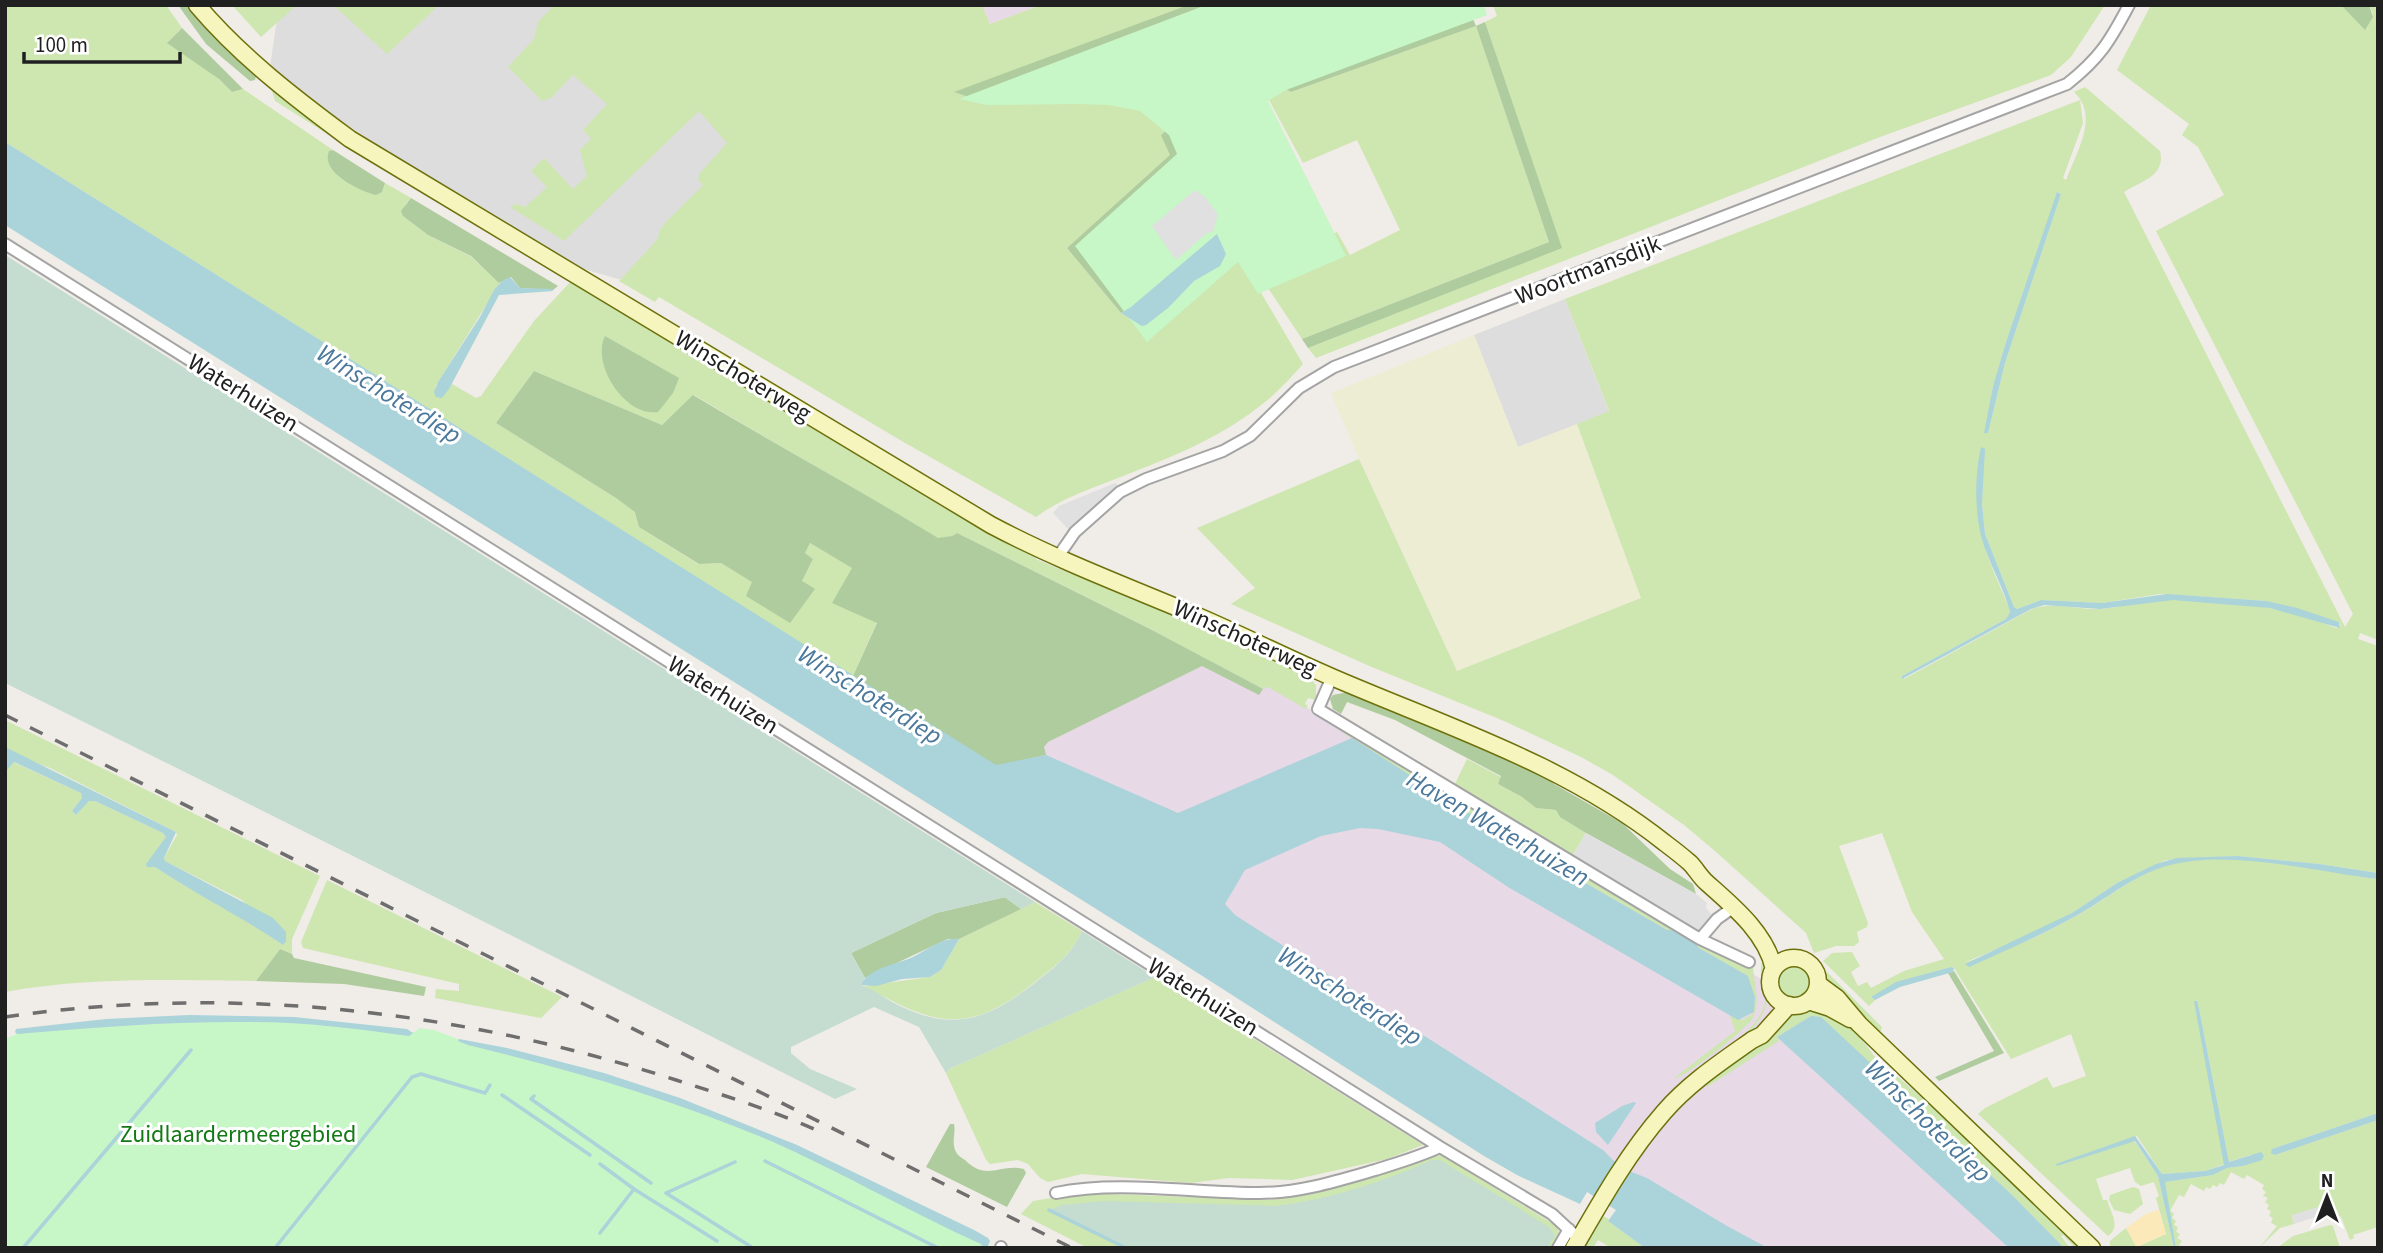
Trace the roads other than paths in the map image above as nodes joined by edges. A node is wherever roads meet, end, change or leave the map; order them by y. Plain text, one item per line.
1 (197, 5) edge
2 (2129, 5) edge
3 (5, 244) edge
4 (1057, 558) junction
5 (1332, 677) junction
6 (1692, 865) junction
7 (1734, 907) junction
8 (1700, 939) junction
9 (1791, 959) junction
10 (1749, 962) dead end
11 (1774, 969) junction
12 (1818, 984) junction
13 (1773, 994) junction
14 (1808, 1001) junction
15 (1789, 1005) junction
16 (1859, 1024) junction
17 (1752, 1040) junction
18 (1440, 1147) junction
19 (1056, 1192) dead end
20 (1574, 1239) edge
21 (1558, 1248) edge
22 (2092, 1248) edge

1 - 4 main road, Winschoterweg
2 - 4 street, Woortmansdijk
3 - 18 street, Waterhuizen
4 - 5 main road, Winschoterweg
5 - 6 main road, Winschoterweg
5 - 8 street, Winschoterweg
6 - 7 main road, Winschoterweg
6 - 9 main road, Winschoterweg
7 - 8 street
7 - 11 main road, Winschoterweg
8 - 10 street, Winschoterweg
9 - 11 main road
9 - 12 main road
11 - 13 main road
12 - 14 main road
12 - 16 main road
13 - 15 main road
13 - 17 main road
14 - 15 main road
14 - 16 main road
15 - 17 main road
16 - 22 main road
17 - 20 main road
18 - 19 street
18 - 20 street, Waterhuizen
20 - 21 street

